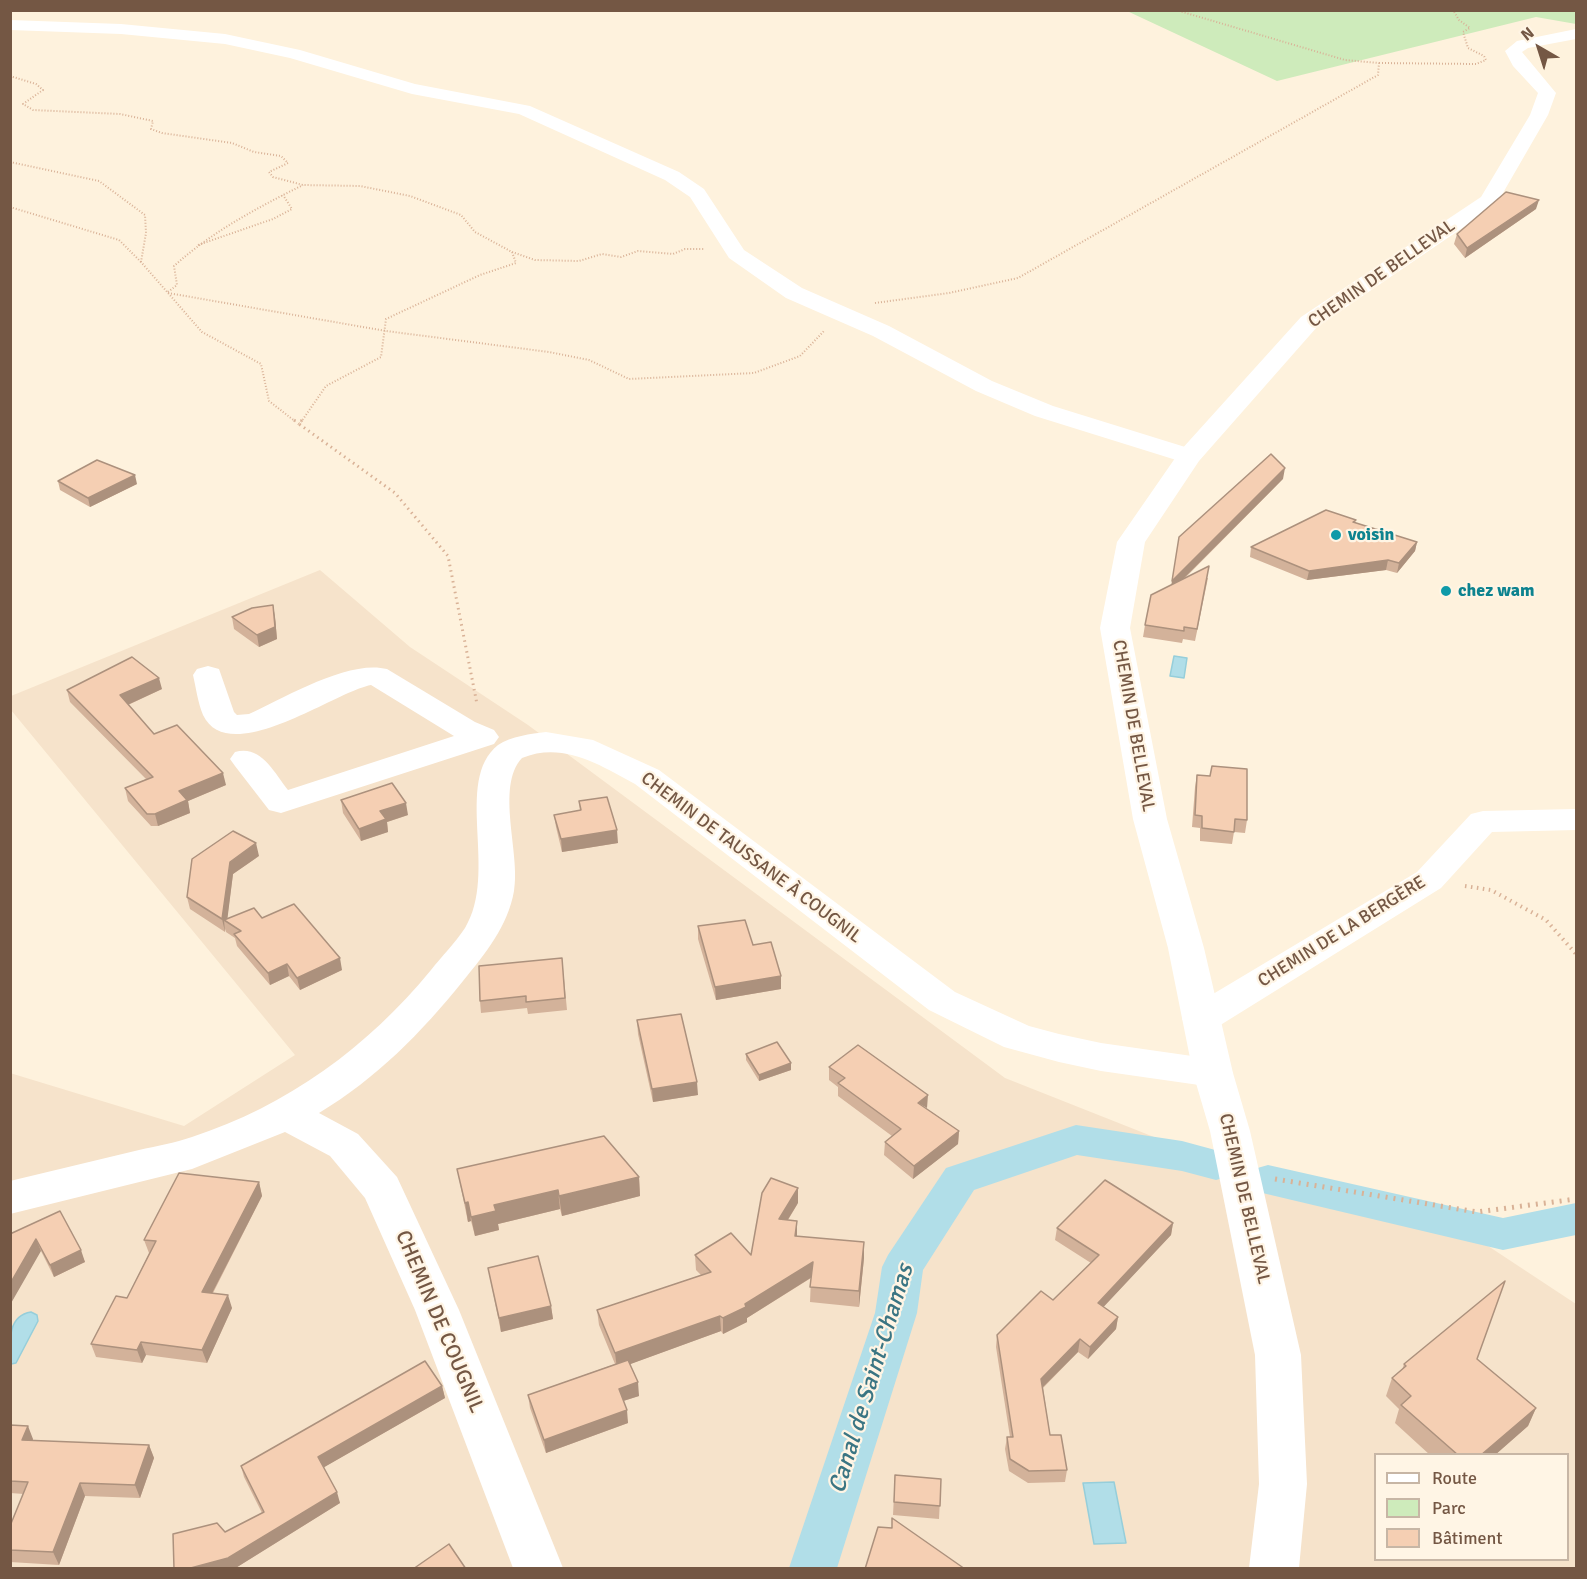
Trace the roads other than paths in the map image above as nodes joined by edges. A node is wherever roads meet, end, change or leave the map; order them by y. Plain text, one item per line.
1 (10, 25) edge
2 (1576, 34) edge
3 (1189, 456) junction
4 (208, 675) dead end
5 (246, 759) dead end
6 (1576, 820) edge
7 (1201, 1019) junction
8 (1213, 1073) junction
9 (288, 1115) junction
10 (10, 1198) edge
11 (538, 1569) edge
12 (1274, 1569) edge

1 - 3 street
2 - 3 street, CHEMIN DE BELLEVAL
3 - 7 street, CHEMIN DE BELLEVAL
4 - 5 street
6 - 7 street, CHEMIN DE LA BERGÈRE
7 - 8 street, CHEMIN DE BELLEVAL
8 - 9 street, CHEMIN DE TAUSSANE À COUGNIL
8 - 12 street, CHEMIN DE BELLEVAL
9 - 10 street, CHEMIN DE TAUSSANE À COUGNIL
9 - 11 street, CHEMIN DE COUGNIL

